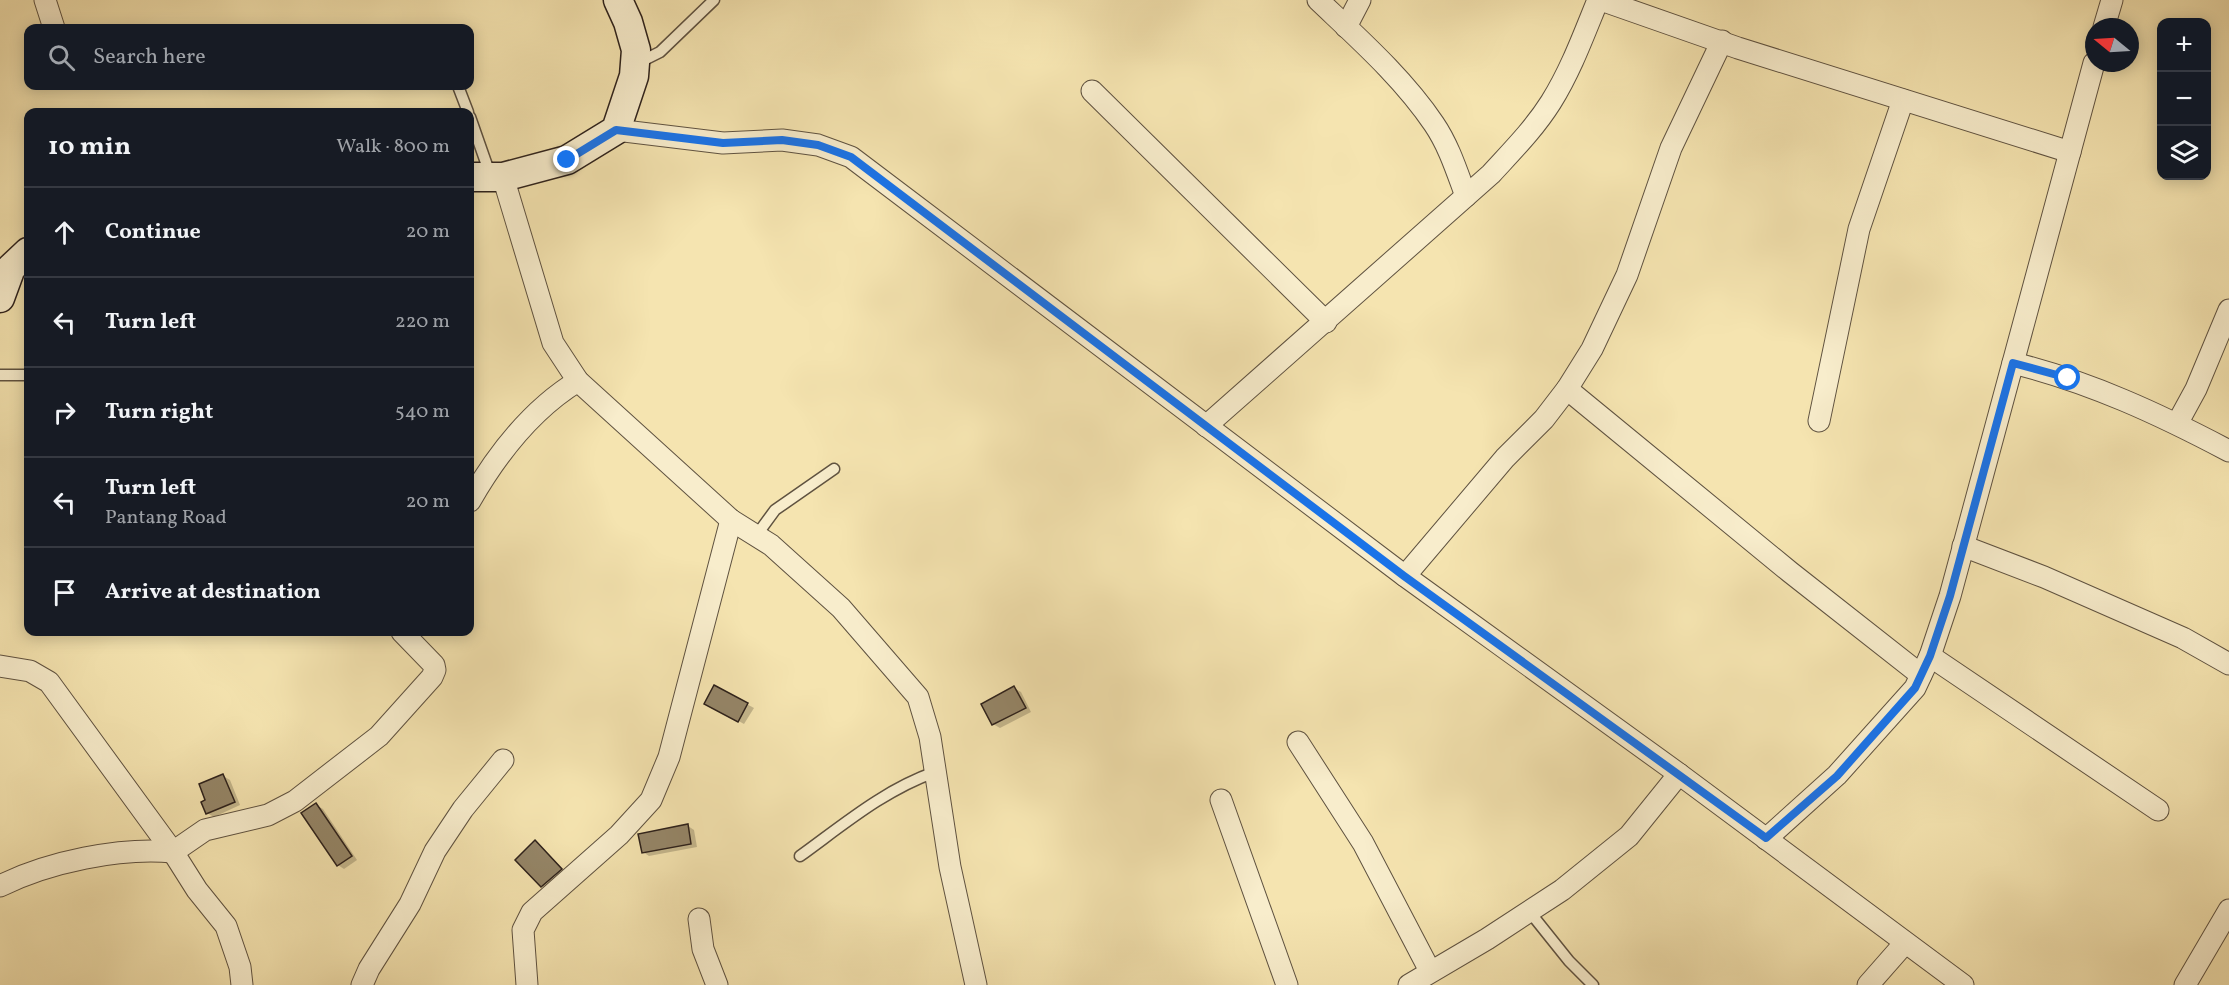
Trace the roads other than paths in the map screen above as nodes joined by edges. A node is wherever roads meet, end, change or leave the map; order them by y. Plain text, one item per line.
1 (45, 0) edge
2 (618, 0) edge
3 (714, 0) edge
4 (1318, 0) edge
5 (1360, 0) edge
6 (1600, 0) edge
7 (2112, 0) edge
8 (2107, 18) edge
9 (53, 24) edge
10 (1346, 27) junction
11 (1722, 41) junction
12 (635, 64) junction
13 (2092, 72) edge
14 (460, 90) edge
15 (1092, 91) dead end
16 (1903, 100) junction
17 (466, 108) edge
18 (474, 130) edge
19 (616, 130) junction
20 (2070, 152) junction
21 (488, 177) edge
22 (1466, 195) junction
23 (24, 256) edge
24 (0, 298) edge
25 (2229, 310) edge
26 (1326, 322) junction
27 (2013, 363) junction
28 (0, 375) edge
29 (24, 375) edge
30 (578, 381) junction
31 (1567, 389) junction
32 (1819, 421) dead end
33 (2178, 422) junction
34 (1206, 426) junction
35 (2229, 451) edge
36 (834, 469) dead end
37 (474, 494) edge
38 (731, 520) junction
39 (756, 536) junction
40 (1963, 546) junction
41 (1404, 576) junction
42 (406, 636) edge
43 (1930, 656) junction
44 (2229, 664) edge
45 (0, 666) edge
46 (1921, 675) junction
47 (1298, 742) dead end
48 (503, 760) dead end
49 (936, 772) junction
50 (1679, 774) junction
51 (1221, 800) dead end
52 (2158, 810) dead end
53 (1766, 838) junction
54 (173, 852) junction
55 (800, 856) dead end
56 (0, 886) edge
57 (2229, 910) edge
58 (1529, 911) junction
59 (699, 919) dead end
60 (1904, 944) junction
61 (1430, 971) junction
62 (242, 985) edge
63 (362, 985) edge
64 (527, 985) edge
65 (717, 985) edge
66 (976, 985) edge
67 (1287, 985) edge
68 (1409, 985) edge
69 (1593, 985) edge
70 (1868, 985) edge
71 (1963, 985) edge
72 (2185, 985) edge

1 - 9 street
2 - 12 street
3 - 12 lane
4 - 10 street
5 - 10 street
6 - 11 street
6 - 22 street
7 - 8 street
10 - 22 street
11 - 16 street
11 - 31 street
12 - 19 street
13 - 20 street
14 - 17 lane
15 - 26 street
16 - 20 street
16 - 32 street
18 - 21 lane
19 - 21 street
19 - 34 street
20 - 27 street
21 - 30 street
22 - 26 street
23 - 24 street
25 - 33 street
26 - 34 street
27 - 33 street
27 - 40 street
28 - 29 lane
30 - 37 street
30 - 38 street
31 - 41 street
31 - 46 street
33 - 35 street
34 - 41 street
36 - 39 lane
38 - 39 street
38 - 64 street
39 - 49 street
40 - 43 street
40 - 44 street
41 - 50 street
42 - 54 street
43 - 46 street
43 - 52 street
45 - 54 street
46 - 53 street
47 - 61 street
48 - 63 street
49 - 55 lane
49 - 66 street
50 - 53 street
50 - 58 street
51 - 67 street
53 - 60 street
54 - 56 street
54 - 62 street
57 - 72 street
58 - 61 street
58 - 69 lane
59 - 65 street
60 - 70 street
60 - 71 street
61 - 68 street

